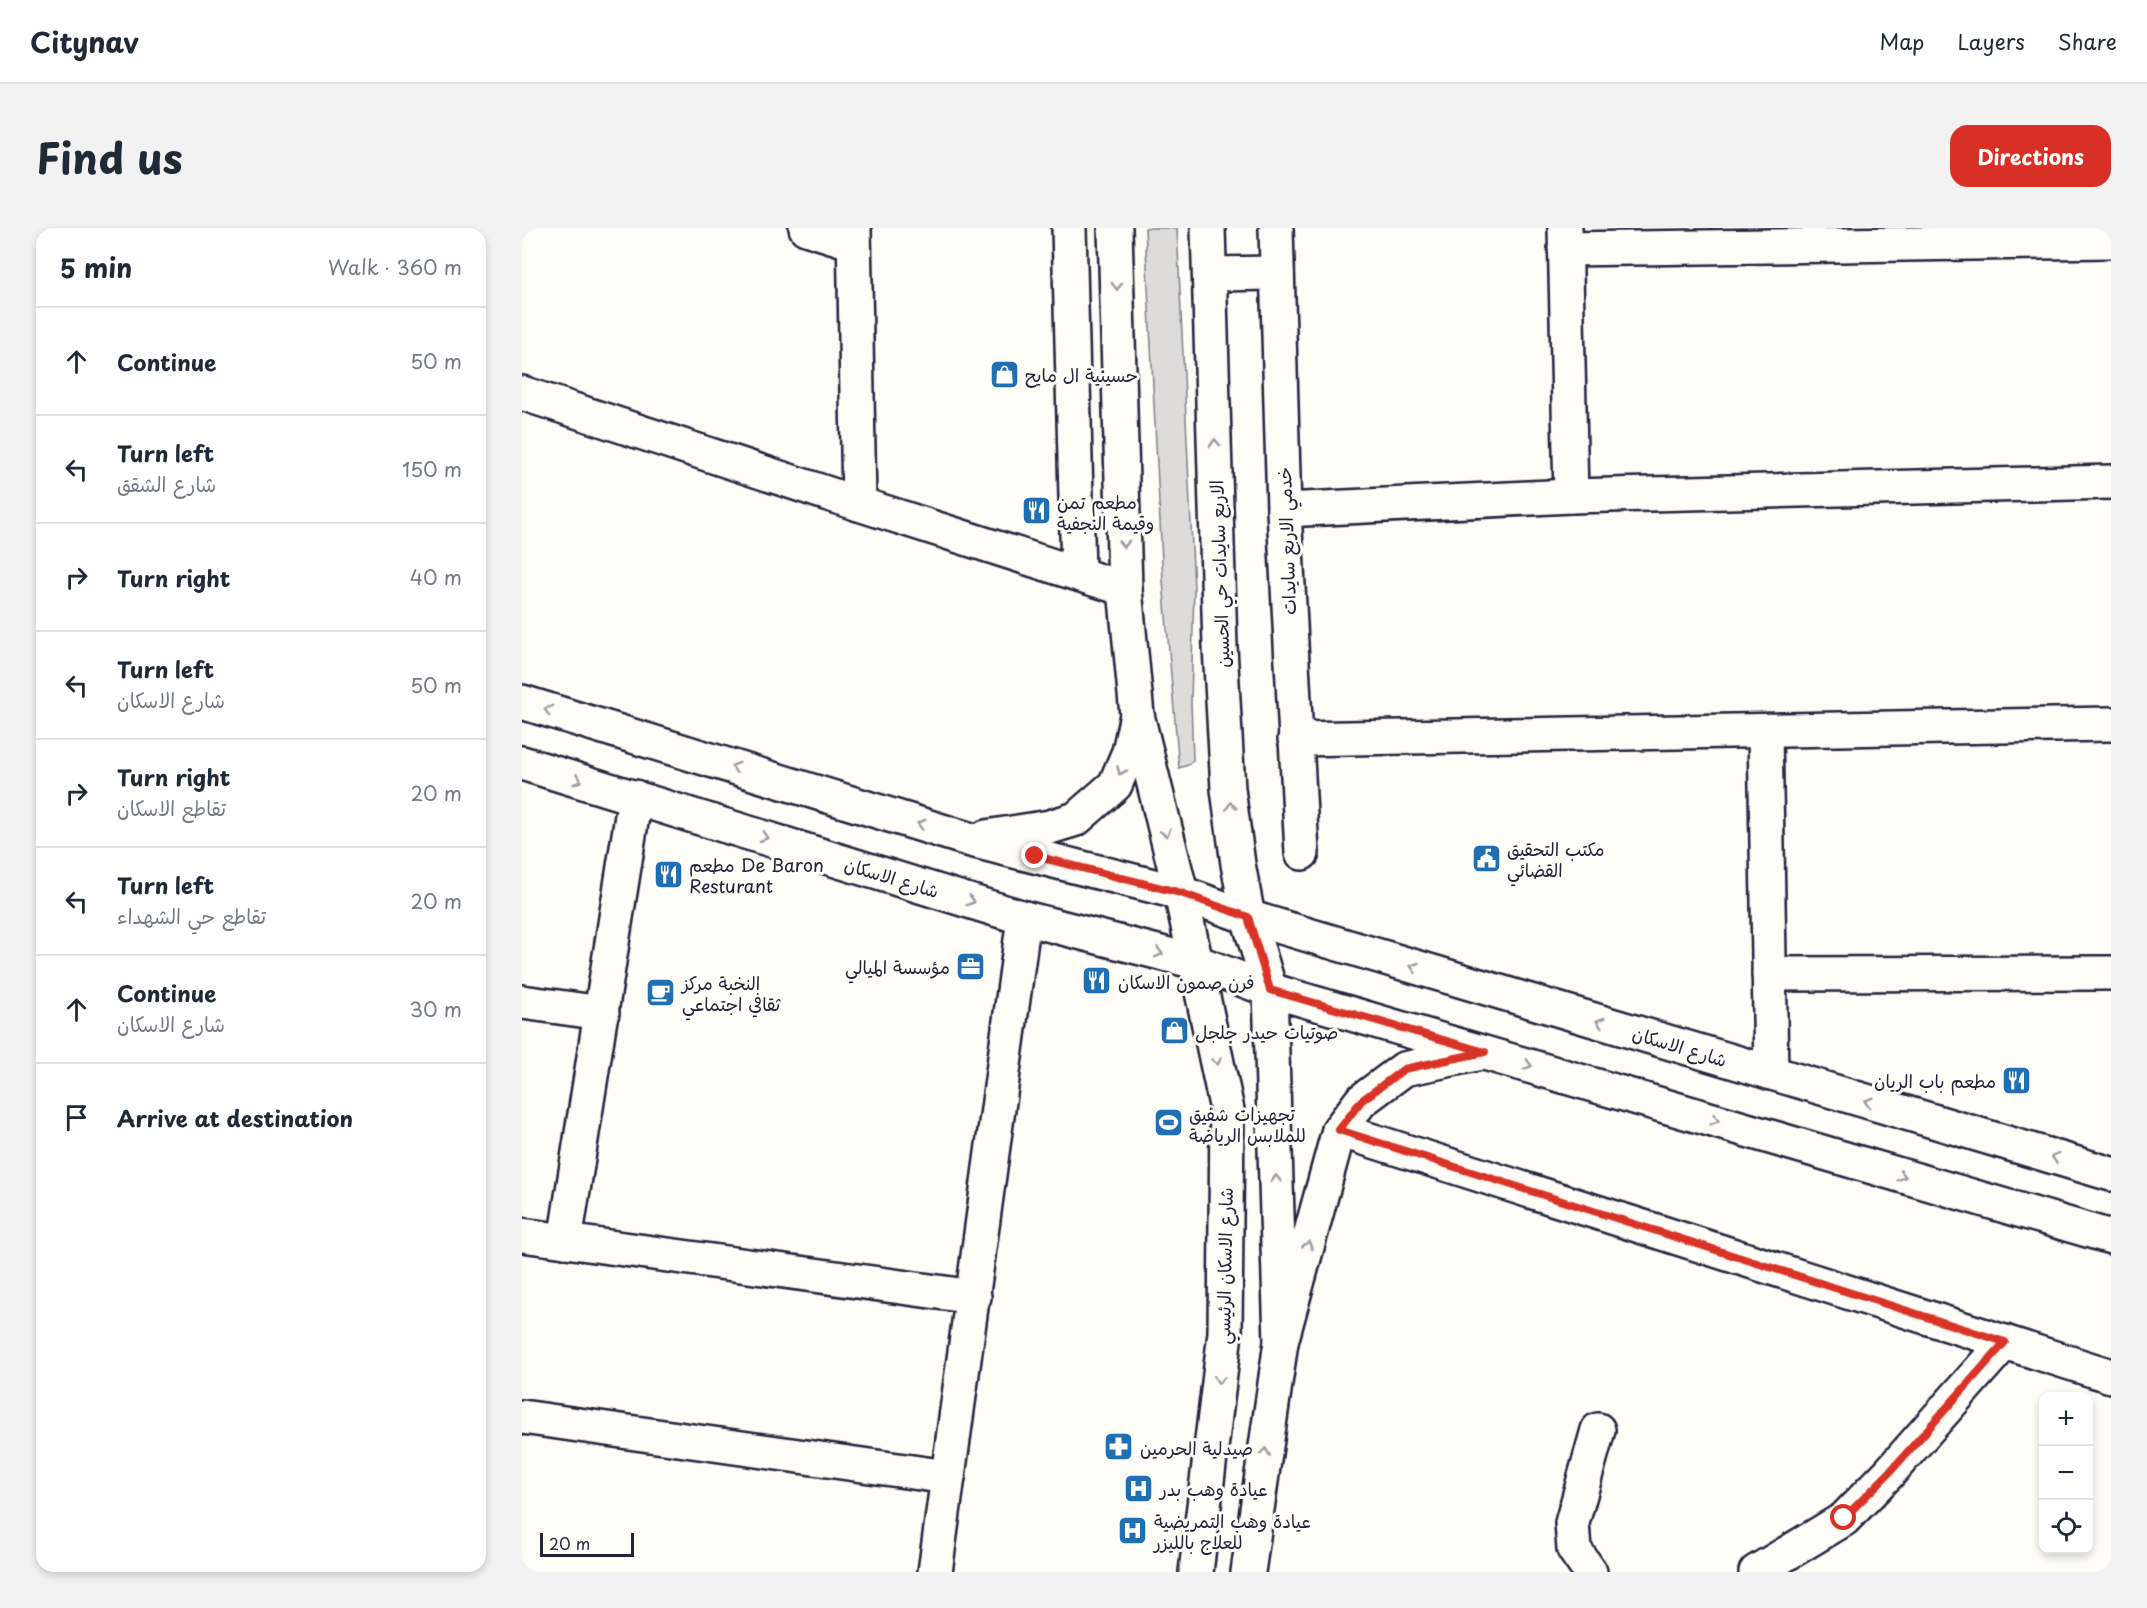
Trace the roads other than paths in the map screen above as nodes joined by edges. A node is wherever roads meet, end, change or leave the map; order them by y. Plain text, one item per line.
1 (806, 228) edge
2 (1069, 228) edge
3 (1115, 228) edge
4 (1209, 228) edge
5 (1276, 228) edge
6 (854, 236) edge
7 (1565, 239) edge
8 (2111, 241) edge
9 (1277, 273) junction
10 (1210, 274) junction
11 (1118, 338) junction
12 (1073, 339) junction
13 (522, 393) edge
14 (2111, 482) edge
15 (1572, 496) junction
16 (859, 504) junction
17 (1284, 510) junction
18 (1078, 573) junction
19 (1125, 589) junction
20 (522, 702) edge
21 (1137, 715) junction
22 (2111, 723) edge
23 (1765, 731) junction
24 (1295, 739) junction
25 (522, 763) edge
26 (635, 797) junction
27 (971, 840) junction
28 (1302, 853) dead end
29 (1181, 893) junction
30 (1248, 917) junction
31 (1024, 918) junction
32 (1196, 962) junction
33 (1769, 974) junction
34 (2111, 974) edge
35 (1270, 990) junction
36 (522, 1002) edge
37 (602, 1013) junction
38 (1485, 1052) junction
39 (1772, 1073) junction
40 (1339, 1130) junction
41 (2111, 1174) edge
42 (522, 1235) edge
43 (2111, 1238) edge
44 (565, 1241) junction
45 (974, 1297) junction
46 (1281, 1342) junction
47 (2005, 1342) junction
48 (2111, 1376) edge
49 (522, 1417) edge
50 (1598, 1430) dead end
51 (948, 1477) junction
52 (935, 1572) edge
53 (1196, 1572) edge
54 (1248, 1572) edge
55 (1590, 1572) edge
56 (1756, 1572) edge

1 - 6 street
2 - 12 street
3 -> 11 street
4 - 10 street, الاربع سايدات حي الحسين
5 - 9 street, خدمي الاربع سايدات
6 - 16 street
7 - 8 street
7 - 15 street
9 - 10 street
9 - 17 street, خدمي الاربع سايدات
30 -> 10 street, الاربع سايدات حي الحسين
11 - 12 street
11 -> 19 street
12 - 18 street
13 - 16 street
14 - 15 street
15 - 17 street
16 - 18 street
17 - 24 street, خدمي الاربع سايدات
18 - 19 street
19 - 21 street
27 -> 20 street
21 -> 27 street
21 -> 29 street, شارع الاسكان الرئيسي
22 - 23 street
23 - 24 street
23 - 33 street
24 - 28 street, خدمي الاربع سايدات
25 -> 26 street, شارع الاسكان
26 -> 31 street, شارع الاسكان
26 - 37 street
27 - 29 street
29 - 30 street, شارع الاسكان
29 - 32 street, شارع الاسكان الرئيسي
30 - 35 street, الاربع سايدات حي الحسين
39 -> 30 street, شارع الاسكان
31 -> 32 street, شارع الاسكان
31 - 45 street
32 - 35 street, شارع الاسكان
32 -> 53 street, شارع الاسكان الرئيسي
33 - 34 street
33 - 39 street
35 - 38 street
46 -> 35 street, الاربع سايدات حي الحسين
36 - 37 street
37 - 44 street
38 - 40 street
38 -> 43 street
41 -> 39 street, شارع الاسكان
46 -> 40 street
40 - 47 street
42 - 44 street
44 - 45 street
45 - 51 street
54 -> 46 street
47 - 48 street
47 - 56 street
49 - 51 street
50 - 55 street
51 - 52 street

